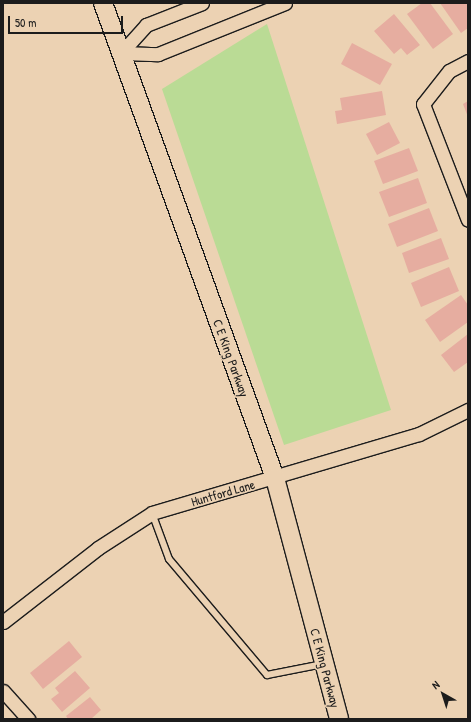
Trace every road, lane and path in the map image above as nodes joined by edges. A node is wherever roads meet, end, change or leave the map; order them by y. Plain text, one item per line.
1 (103, 3) edge
2 (202, 3) edge
3 (285, 3) edge
4 (121, 53) junction
5 (468, 61) edge
6 (468, 220) edge
7 (468, 410) edge
8 (275, 478) junction
9 (152, 513) junction
10 (3, 622) edge
11 (324, 664) junction
12 (3, 690) edge
13 (28, 719) edge
14 (339, 719) edge

1 - 4 main road, C E King Parkway
2 - 4 street
3 - 4 street
4 - 8 main road, C E King Parkway
5 - 6 street
7 - 8 street, Huntford Lane
8 - 9 street, Huntford Lane
8 - 11 main road, C E King Parkway
9 - 10 street, Huntford Lane
9 - 11 lane
11 - 14 main road, C E King Parkway
12 - 13 street

